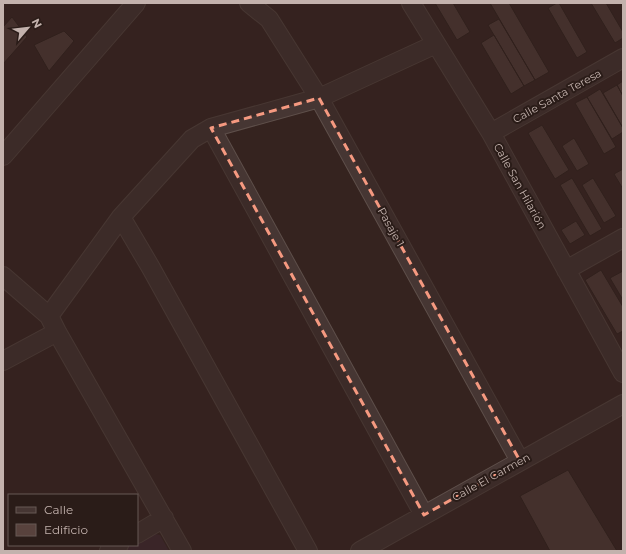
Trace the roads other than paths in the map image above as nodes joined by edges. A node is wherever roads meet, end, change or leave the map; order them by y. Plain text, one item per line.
1 (136, 3) edge
2 (249, 3) edge
3 (411, 3) edge
4 (436, 44) junction
5 (623, 58) edge
6 (319, 98) junction
7 (211, 128) junction
8 (491, 133) junction
9 (3, 156) edge
10 (122, 217) junction
11 (623, 238) edge
12 (566, 270) junction
13 (3, 276) edge
14 (49, 316) junction
15 (57, 332) junction
16 (3, 361) edge
17 (623, 373) edge
18 (623, 404) edge
19 (520, 461) junction
20 (424, 515) junction
21 (164, 518) junction
22 (138, 533) edge
23 (182, 551) edge
24 (308, 551) edge
25 (360, 551) edge

1 - 9 street
2 - 6 street, Pasaje 1
3 - 4 street, Calle San Hilarión
4 - 6 street
4 - 8 street, Calle San Hilarión
5 - 8 street, Calle Santa Teresa
6 - 7 street
6 - 19 street, Pasaje 1
7 - 10 street
7 - 20 street
8 - 12 street, Calle San Hilarión
10 - 14 street
10 - 24 street
11 - 12 street
12 - 17 street, Calle San Hilarión
13 - 14 street
14 - 15 street
15 - 16 street
15 - 21 street
18 - 19 street, Calle El Carmen
19 - 20 street, Calle El Carmen
20 - 25 street, Calle El Carmen
21 - 22 street
21 - 23 street

